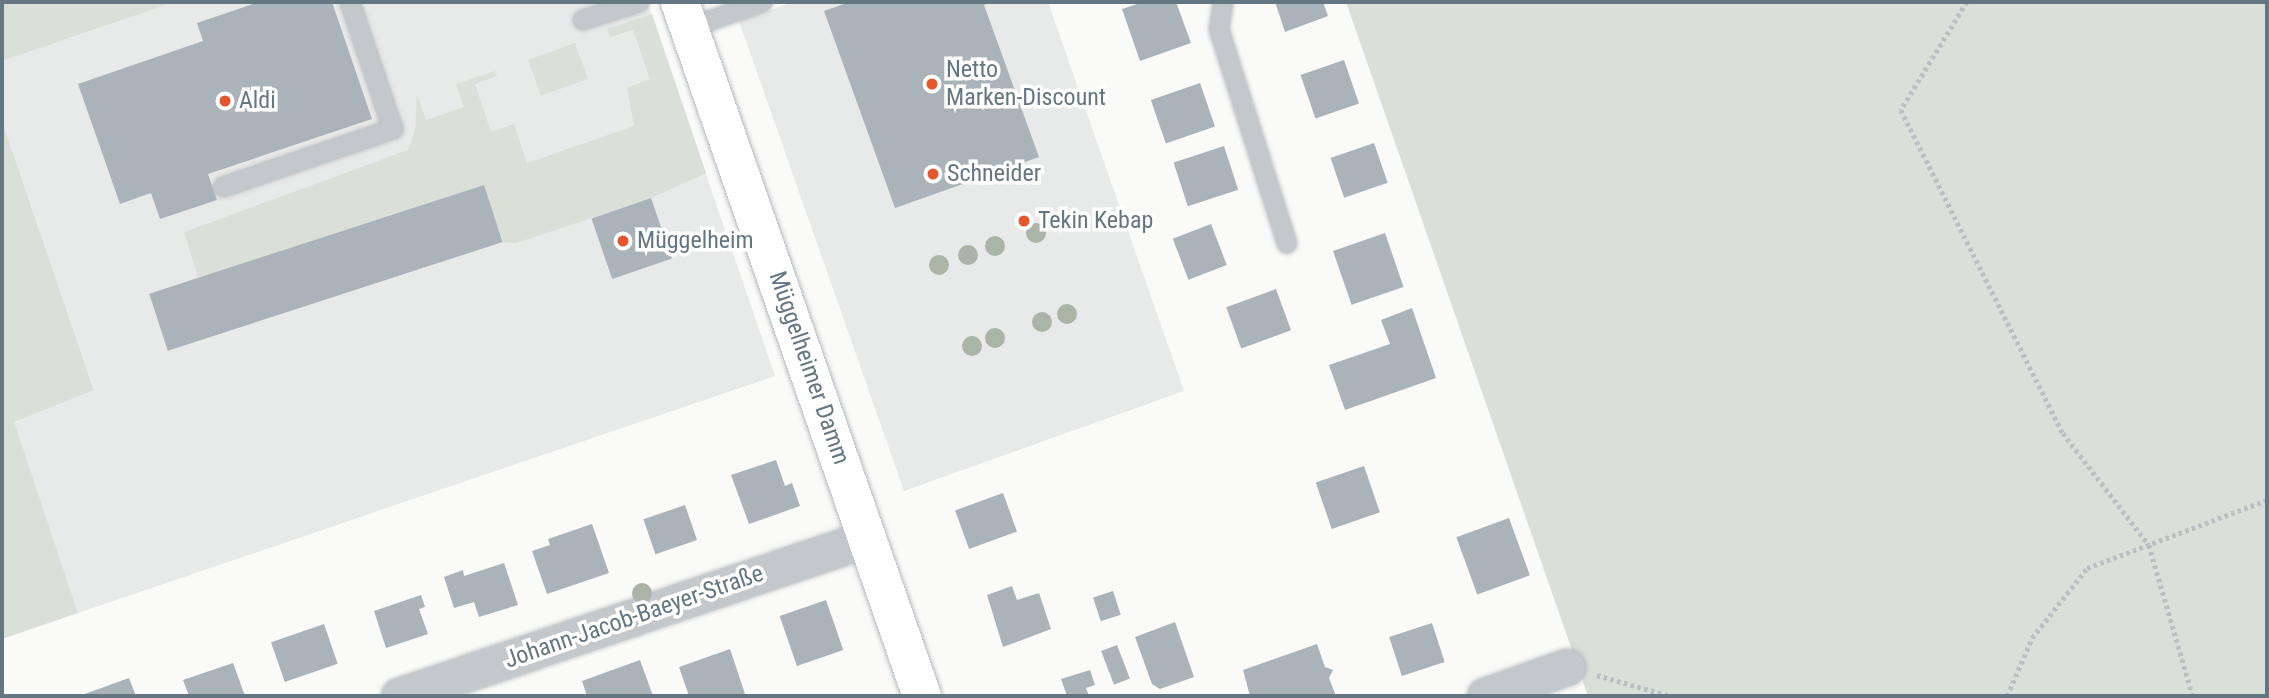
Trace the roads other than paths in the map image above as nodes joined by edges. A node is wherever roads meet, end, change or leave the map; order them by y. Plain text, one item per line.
1 (350, 2) edge
2 (639, 2) edge
3 (763, 2) edge
4 (1223, 2) edge
5 (685, 15) edge
6 (583, 20) dead end
7 (223, 187) dead end
8 (1287, 243) dead end
9 (868, 538) junction
10 (1567, 667) road end
11 (399, 696) edge
12 (922, 696) edge
13 (1485, 696) edge

1 - 7 lane
2 - 6 lane
3 - 5 lane
4 - 8 lane
5 - 9 main road, Müggelheimer Damm
9 - 11 street, Johann-Jacob-Baeyer-Straße
9 - 12 main road, Müggelheimer Damm
10 - 13 street

